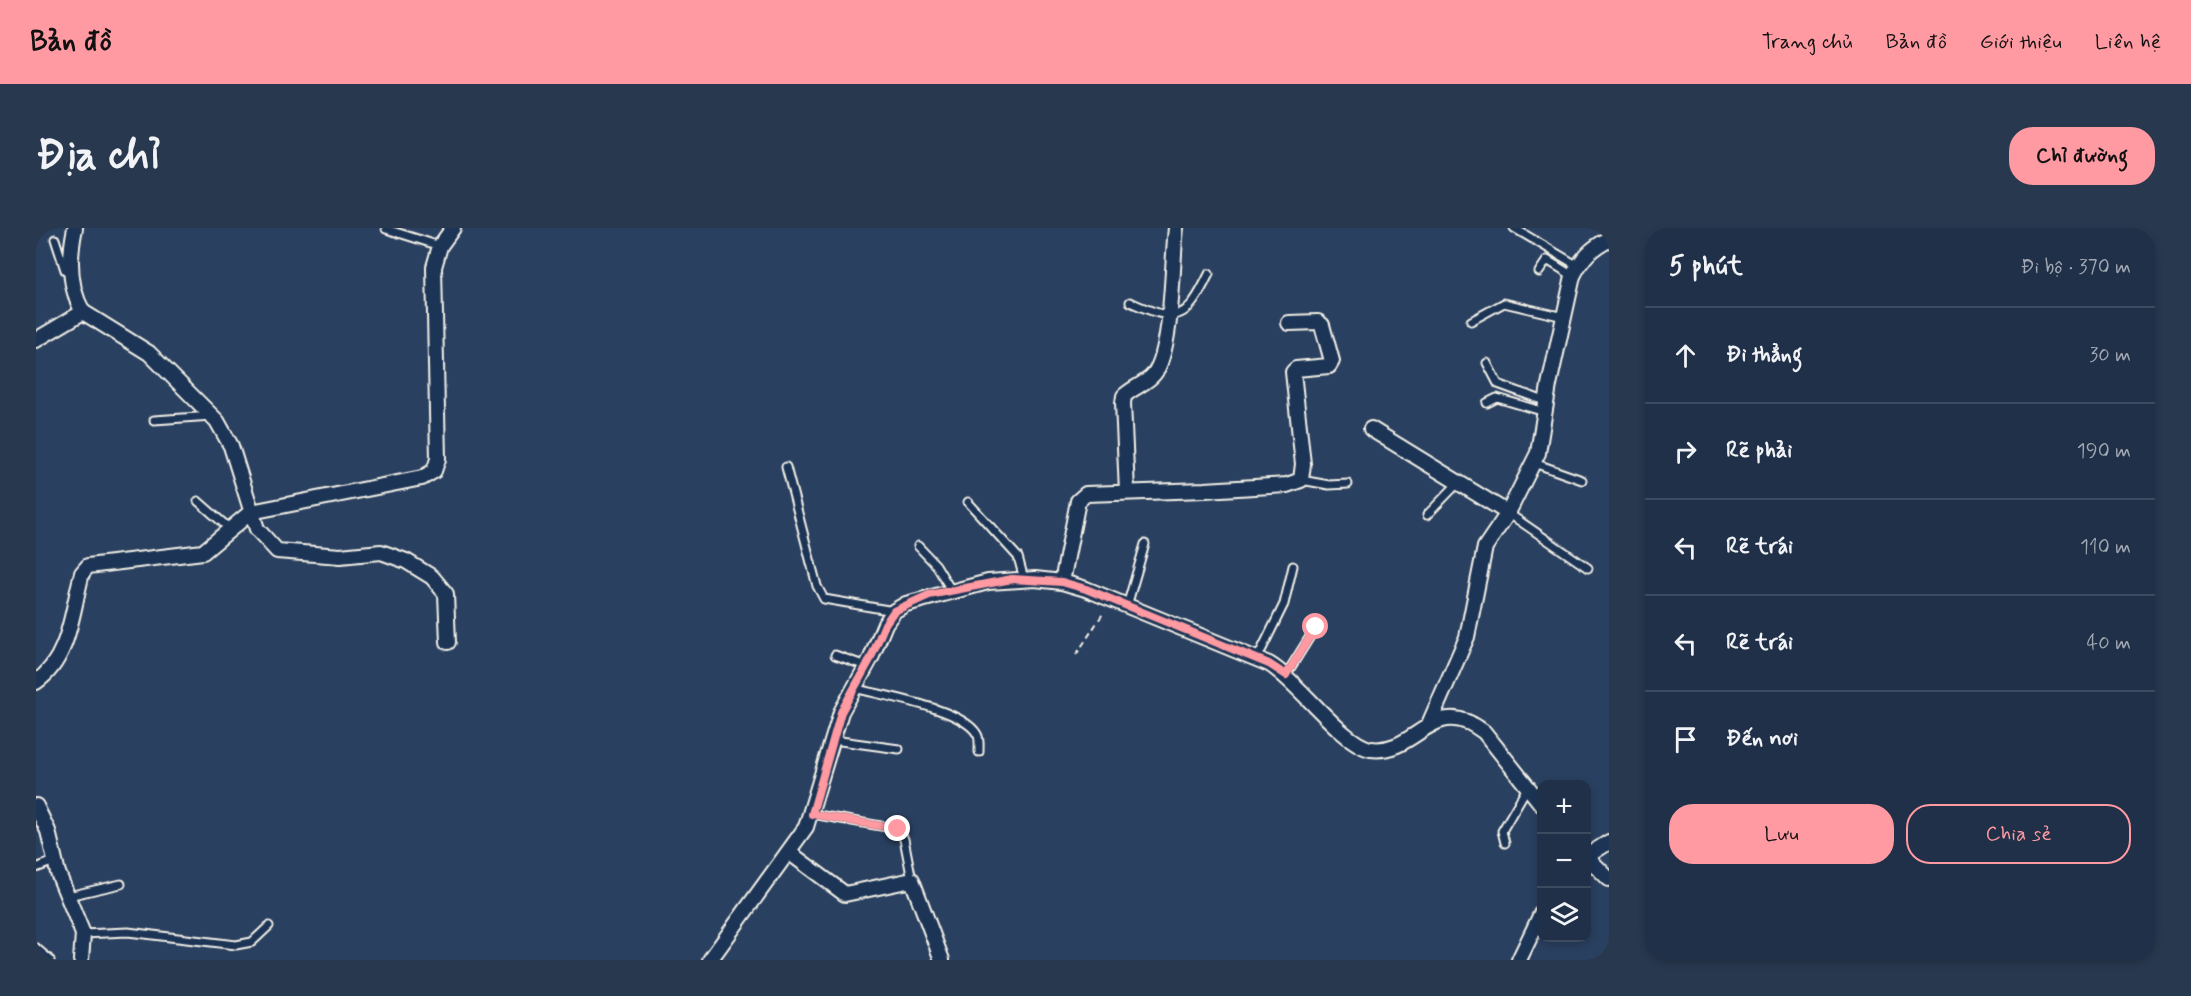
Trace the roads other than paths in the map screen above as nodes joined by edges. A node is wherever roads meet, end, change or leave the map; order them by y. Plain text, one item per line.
1 (75, 228) edge
2 (453, 228) edge
3 (1176, 228) edge
4 (1514, 228) edge
5 (386, 229) edge
6 (55, 239) dead end
7 (1609, 239) edge
8 (440, 246) junction
9 (1576, 271) junction
10 (71, 272) junction
11 (1539, 272) dead end
12 (1209, 274) dead end
13 (1130, 302) dead end
14 (83, 312) junction
15 (1170, 316) junction
16 (1564, 317) junction
17 (1471, 321) dead end
18 (1289, 323) dead end
19 (36, 340) edge
20 (1487, 363) dead end
21 (1487, 403) dead end
22 (1546, 407) junction
23 (212, 416) junction
24 (154, 420) dead end
25 (1371, 429) dead end
26 (1534, 463) junction
27 (786, 467) dead end
28 (1300, 480) junction
29 (1582, 480) dead end
30 (1458, 483) junction
31 (1348, 484) dead end
32 (1126, 492) junction
33 (198, 501) dead end
34 (968, 502) dead end
35 (251, 512) junction
36 (1508, 513) junction
37 (1427, 515) dead end
38 (230, 529) junction
39 (1145, 544) dead end
40 (918, 546) dead end
41 (1293, 566) dead end
42 (1588, 568) dead end
43 (1024, 579) junction
44 (1062, 582) junction
45 (951, 590) junction
46 (1127, 606) junction
47 (894, 611) junction
48 (1316, 627) dead end
49 (448, 642) dead end
50 (835, 655) dead end
51 (1257, 659) junction
52 (866, 666) junction
53 (1286, 675) junction
54 (36, 682) edge
55 (854, 688) junction
56 (1429, 724) junction
57 (833, 740) junction
58 (899, 749) dead end
59 (979, 752) dead end
60 (1527, 788) junction
61 (1537, 799) edge
62 (36, 806) edge
63 (812, 814) junction
64 (1609, 842) edge
65 (1506, 843) dead end
66 (790, 853) junction
67 (1591, 853) edge
68 (1591, 860) edge
69 (54, 861) junction
70 (36, 868) edge
71 (1609, 879) edge
72 (912, 880) junction
73 (121, 884) dead end
74 (68, 896) junction
75 (1537, 922) edge
76 (268, 926) dead end
77 (83, 934) junction
78 (36, 948) edge
79 (50, 960) edge
80 (81, 960) edge
81 (710, 960) edge
82 (942, 960) edge
83 (1519, 960) edge

1 - 10 street
2 - 8 street
3 - 15 street
4 - 9 lane
5 - 8 lane
6 - 10 lane
7 - 9 street
8 - 35 street
9 - 11 lane
9 - 16 street
10 - 14 street
12 - 15 lane
13 - 15 lane
14 - 19 street
14 - 23 street
15 - 32 street
16 - 17 lane
16 - 22 street
18 - 28 street
20 - 22 lane
21 - 22 lane
22 - 26 street
23 - 24 lane
23 - 35 street
25 - 30 street
26 - 29 lane
26 - 36 street
27 - 47 lane
28 - 31 lane
28 - 32 street
30 - 36 street
30 - 37 lane
32 - 44 street
33 - 38 lane
34 - 43 lane
35 - 38 street
35 - 49 street
36 - 42 lane
36 - 56 street
38 - 54 street
39 - 46 lane
40 - 45 lane
41 - 51 lane
43 - 44 street
43 - 45 street
44 - 46 street
45 - 47 street
46 - 51 street
47 - 52 street
48 - 53 lane
50 - 52 lane
51 - 53 street
52 - 55 street
53 - 56 street
55 - 57 street
55 - 59 lane
56 - 60 street
57 - 58 lane
57 - 63 street
60 - 61 street
60 - 65 lane
62 - 69 street
63 - 66 street
63 - 72 lane
64 - 67 street
66 - 72 street
66 - 81 street
68 - 71 street
69 - 70 lane
69 - 74 street
72 - 82 street
73 - 74 lane
74 - 77 street
75 - 83 street
76 - 77 lane
77 - 80 street
78 - 79 lane

